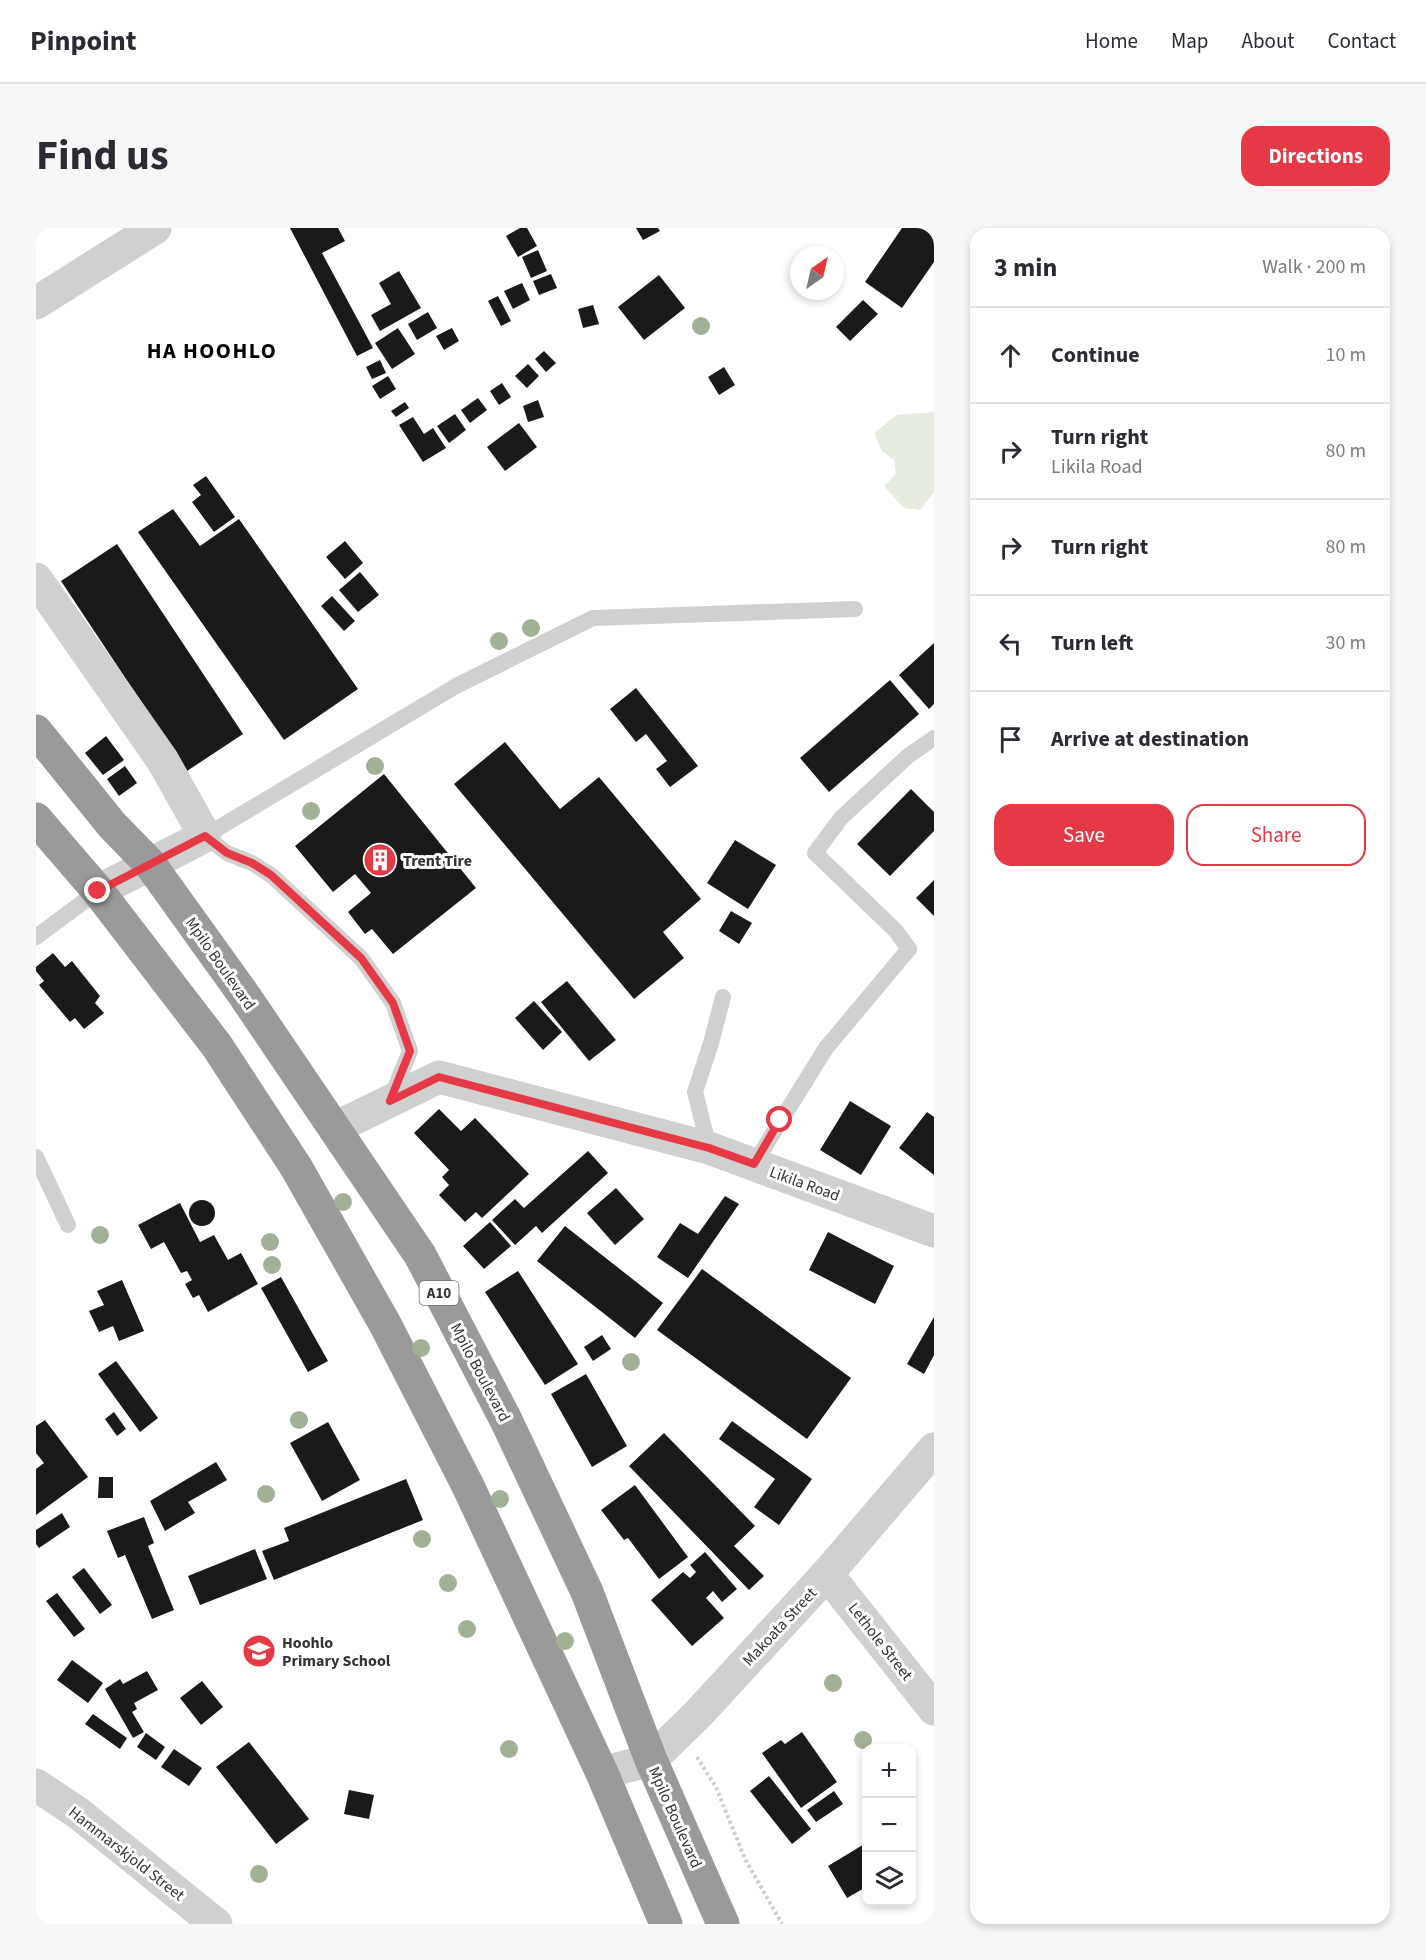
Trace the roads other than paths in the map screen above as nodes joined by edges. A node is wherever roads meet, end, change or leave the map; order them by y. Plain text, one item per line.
1 (155, 228) edge
2 (36, 303) edge
3 (36, 579) edge
4 (855, 609) dead end
5 (36, 731) edge
6 (934, 738) edge
7 (36, 819) edge
8 (205, 836) junction
9 (150, 864) junction
10 (98, 891) junction
11 (36, 937) edge
12 (723, 997) dead end
13 (390, 1101) junction
14 (335, 1128) junction
15 (709, 1148) junction
16 (36, 1157) edge
17 (754, 1164) junction
18 (68, 1225) dead end
19 (934, 1231) edge
20 (934, 1449) edge
21 (827, 1574) junction
22 (934, 1709) edge
23 (651, 1760) junction
24 (602, 1773) junction
25 (36, 1785) edge
26 (216, 1924) edge
27 (666, 1924) edge
28 (723, 1924) edge

1 - 2 street
3 - 8 street
4 - 8 lane
5 - 9 highway, Mpilo Boulevard / A10
6 - 17 lane
7 - 10 highway
8 - 9 street
8 - 13 lane
9 - 10 street
9 - 14 highway, Mpilo Boulevard / A10
10 - 11 lane
10 - 24 highway
12 - 15 lane
13 - 14 street, Likila Road
13 - 15 street, Likila Road
14 - 23 highway, Mpilo Boulevard / A10
15 - 17 street, Likila Road
16 - 18 lane
17 - 19 street, Likila Road
20 - 21 street, Makoata Street
21 - 22 street, Lethole Street
21 - 23 street, Makoata Street
23 - 24 street
23 - 28 highway, Mpilo Boulevard / A10
24 - 27 highway
25 - 26 street, Hammarskjold Street

